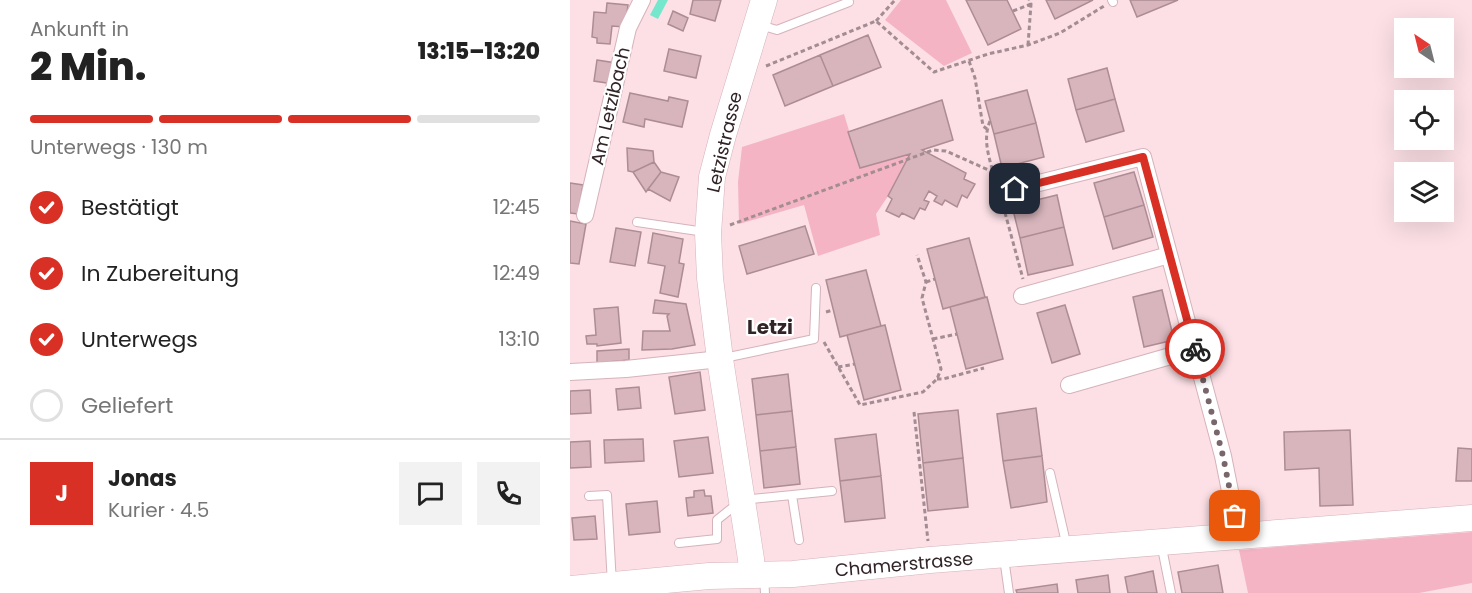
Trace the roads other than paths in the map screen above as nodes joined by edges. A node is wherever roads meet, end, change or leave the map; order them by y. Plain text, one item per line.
1 (642, 0) edge
2 (849, 2) dead end
3 (760, 12) edge
4 (1015, 189) dead end
5 (585, 215) dead end
6 (637, 222) dead end
7 (708, 232) junction
8 (1169, 255) junction
9 (816, 288) dead end
10 (1024, 296) road end
11 (1195, 348) junction
12 (720, 359) junction
13 (570, 372) edge
14 (1069, 385) dead end
15 (1050, 472) dead end
16 (832, 491) dead end
17 (792, 495) junction
18 (589, 496) dead end
19 (742, 500) junction
20 (1472, 518) edge
21 (1236, 528) junction
22 (799, 540) dead end
23 (1065, 541) junction
24 (679, 543) dead end
25 (1161, 543) junction
26 (975, 548) dead end
27 (929, 552) junction
28 (1004, 555) junction
29 (760, 581) edge
30 (612, 586) junction
31 (570, 590) edge
32 (1009, 593) edge
33 (1171, 593) edge

1 - 5 street, Am Letzibach
2 - 3 lane
3 - 7 main road, Letzistrasse
4 - 8 street
6 - 7 lane
7 - 12 main road, Letzistrasse
8 - 10 street
8 - 11 street
9 - 12 lane
11 - 14 street
11 - 21 street
12 - 13 street
12 - 19 main road, Letzistrasse
15 - 23 lane
16 - 17 lane
17 - 19 lane
17 - 22 lane
18 - 30 lane
19 - 24 lane
19 - 29 main road, Letzistrasse
20 - 21 main road, Chamerstrasse
21 - 25 main road, Chamerstrasse
23 - 25 main road, Chamerstrasse
23 - 28 main road, Chamerstrasse
25 - 33 lane
26 - 27 lane
27 - 28 main road, Chamerstrasse
27 - 29 main road, Chamerstrasse
28 - 32 lane
29 - 30 main road, Chamerstrasse
30 - 31 main road, Chamerstrasse

